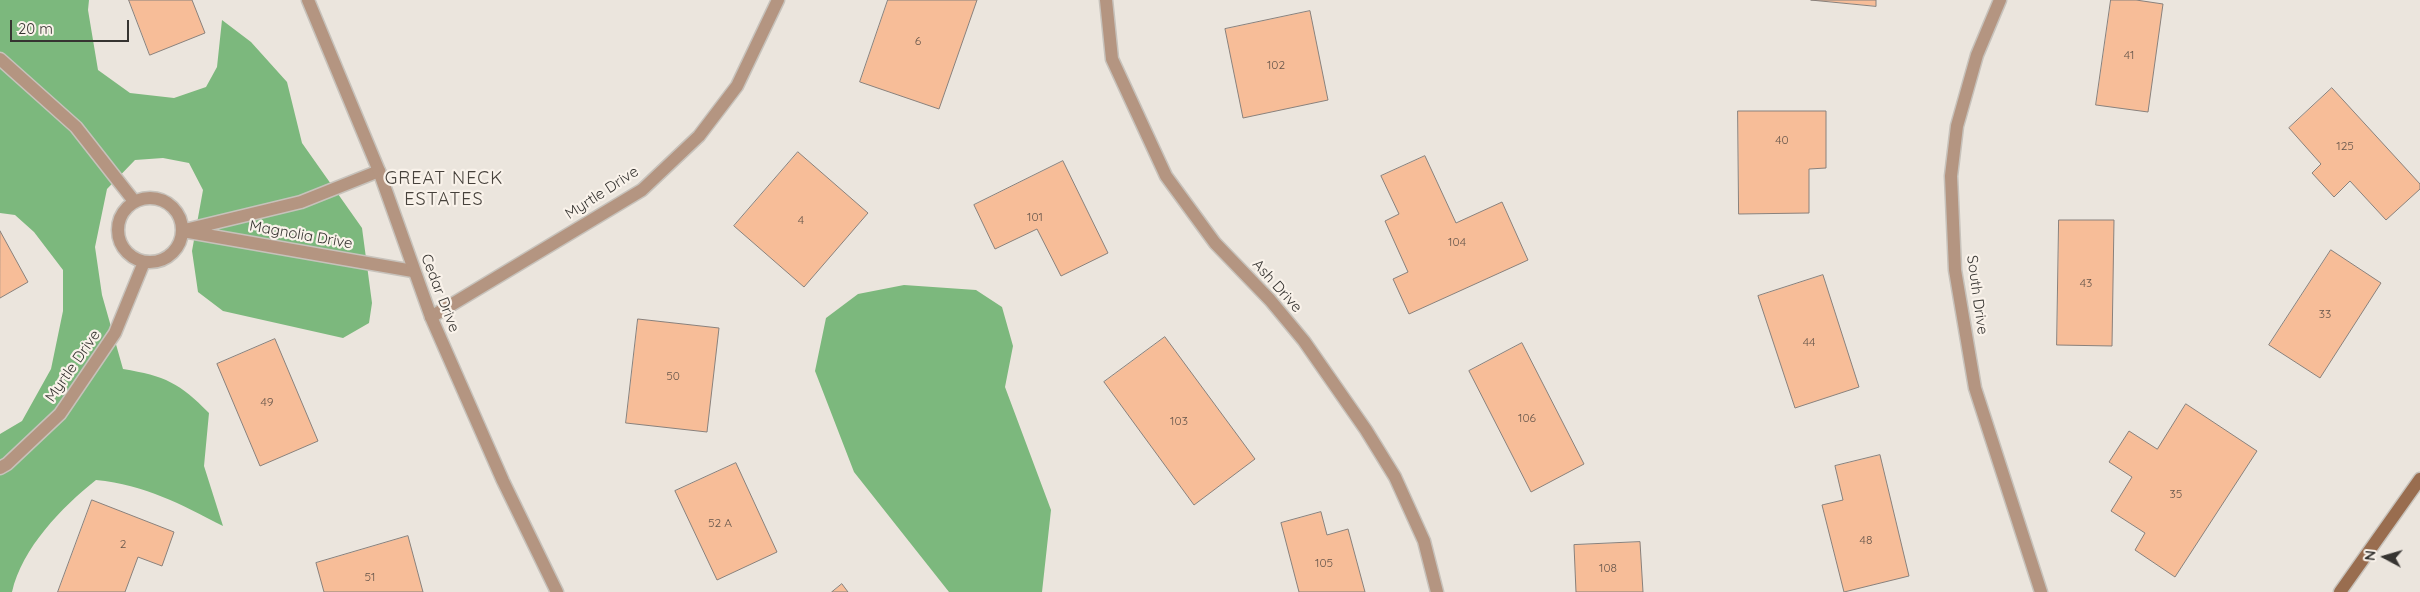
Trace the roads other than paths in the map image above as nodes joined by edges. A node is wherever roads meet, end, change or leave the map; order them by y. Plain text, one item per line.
1 (308, 0) edge
2 (778, 0) edge
3 (1106, 0) edge
4 (2000, 0) edge
5 (0, 59) edge
6 (380, 171) junction
7 (134, 201) junction
8 (183, 231) junction
9 (144, 262) junction
10 (413, 271) junction
11 (431, 317) junction
12 (0, 468) edge
13 (2420, 479) edge
14 (557, 592) edge
15 (1437, 592) edge
16 (2041, 592) edge
17 (2340, 592) edge

1 - 6 street, Cedar Drive
2 - 11 street, Myrtle Drive
3 - 15 street, Ash Drive
4 - 16 street, South Drive
5 - 7 street
6 - 8 street
6 - 10 street, Cedar Drive
7 - 8 street
7 - 9 street
8 - 9 street
8 - 10 street, Magnolia Drive
9 - 12 street, Myrtle Drive
10 - 11 street, Cedar Drive
11 - 14 street, Cedar Drive
13 - 17 main road

